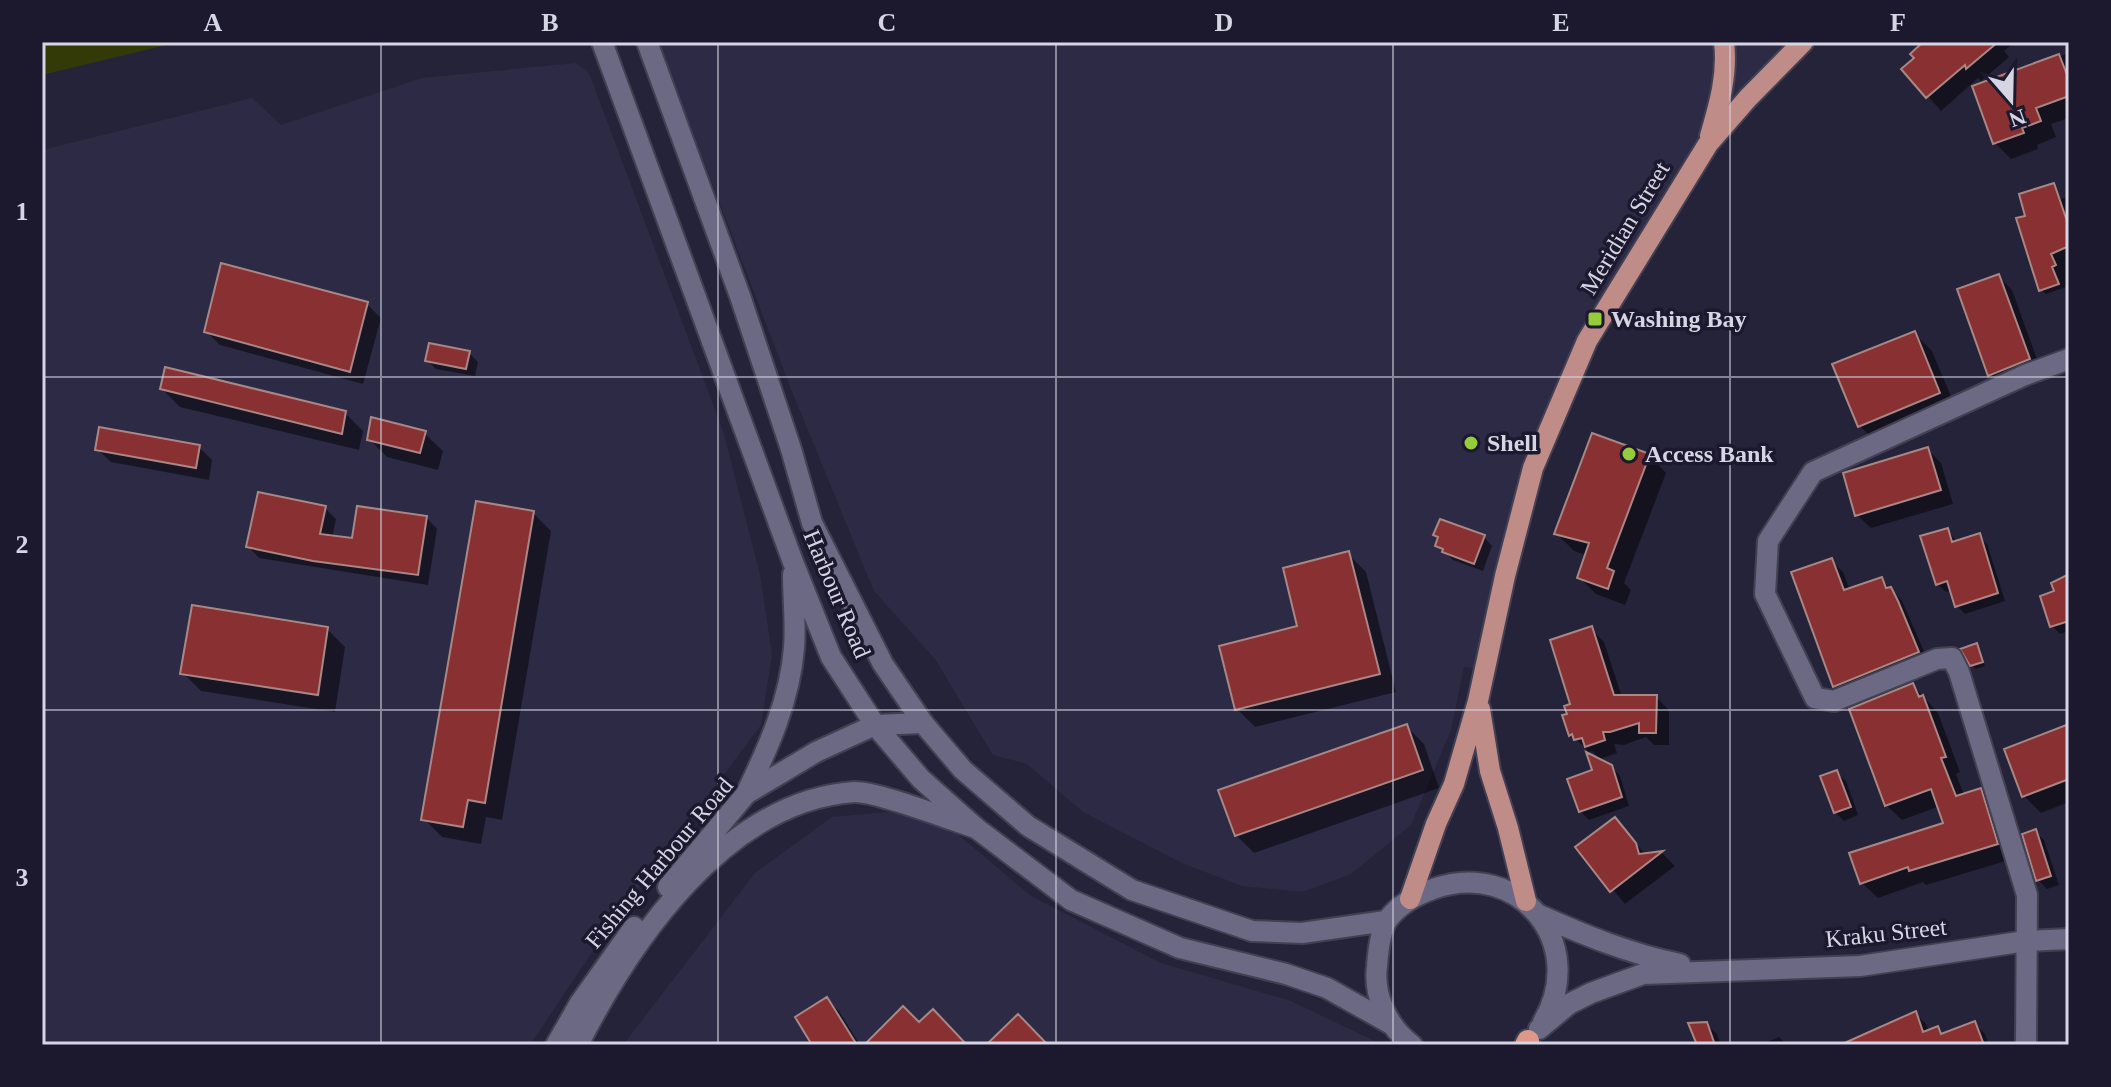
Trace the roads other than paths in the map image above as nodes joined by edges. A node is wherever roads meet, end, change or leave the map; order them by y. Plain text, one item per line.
1 (602, 42) edge
2 (647, 42) edge
3 (1724, 42) edge
4 (1793, 46) edge
5 (1708, 144) junction
6 (2069, 359) edge
7 (793, 562) junction
8 (1478, 701) junction
9 (923, 723) junction
10 (875, 725) junction
11 (746, 794) junction
12 (976, 828) junction
13 (1410, 899) junction
14 (1532, 907) junction
15 (1386, 921) junction
16 (2069, 939) edge
17 (2026, 941) junction
18 (1708, 969) junction
19 (1391, 1024) junction
20 (1528, 1040) edge
21 (556, 1045) edge
22 (578, 1045) edge
23 (1412, 1045) edge
24 (2026, 1045) edge

1 - 7 main road, Harbour Road
2 - 9 main road, Harbour Road
3 - 5 main road
4 - 5 main road, Meridian Street
5 - 8 main road, Meridian Street
6 - 17 main road
7 - 10 main road, Harbour Road
7 - 11 main road
8 - 13 main road, Meridian Street
8 - 14 main road, Meridian Street
9 - 10 main road, Fishing Harbour Road
9 - 15 main road, Harbour Road
10 - 11 main road, Fishing Harbour Road
10 - 12 main road, Harbour Road
11 - 21 main road, Fishing Harbour Road
12 - 19 main road, Harbour Road
12 - 22 main road, Fishing Harbour Road
13 - 14 main road, Kraku Street
13 - 15 main road
14 - 18 main road, Kraku Street
14 - 20 main road
15 - 19 main road
16 - 17 main road, Kraku Street
17 - 18 main road, Kraku Street
17 - 24 main road
18 - 20 main road, Kraku Street
19 - 23 main road

